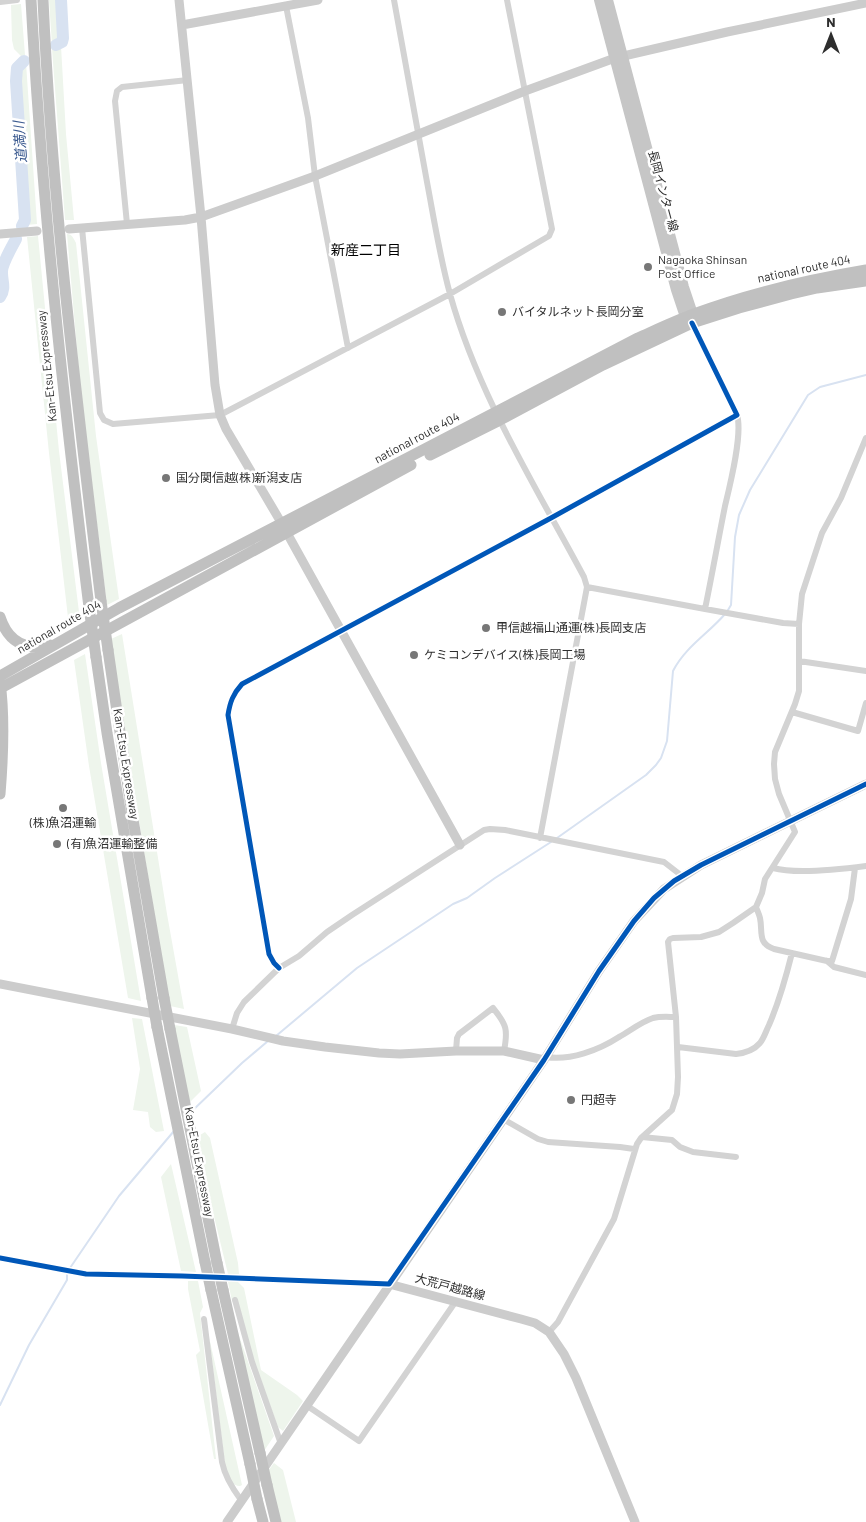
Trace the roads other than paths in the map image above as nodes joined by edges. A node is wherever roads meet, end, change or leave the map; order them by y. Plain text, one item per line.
1 (17, 0) edge
2 (31, 0) edge
3 (43, 0) edge
4 (179, 0) edge
5 (318, 0) edge
6 (394, 0) edge
7 (507, 0) edge
8 (599, 0) edge
9 (608, 0) edge
10 (0, 2) edge
11 (866, 3) edge
12 (286, 6) junction
13 (182, 25) junction
14 (619, 57) junction
15 (188, 80) junction
16 (525, 91) junction
17 (418, 135) junction
18 (315, 176) junction
19 (201, 217) junction
20 (127, 224) junction
21 (82, 228) junction
22 (69, 229) dead end
23 (37, 231) dead end
24 (0, 234) edge
25 (866, 270) edge
26 (866, 281) edge
27 (450, 294) junction
28 (690, 318) junction
29 (348, 348) junction
30 (220, 415) junction
31 (737, 415) junction
32 (498, 416) junction
33 (866, 438) edge
34 (551, 518) junction
35 (284, 528) junction
36 (586, 587) junction
37 (705, 609) junction
38 (0, 617) edge
39 (799, 624) junction
40 (342, 632) junction
41 (59, 644) junction
42 (799, 661) junction
43 (866, 671) edge
44 (0, 683) edge
45 (866, 703) edge
46 (792, 712) junction
47 (866, 784) edge
48 (0, 794) edge
49 (789, 822) junction
50 (540, 838) junction
51 (460, 845) junction
52 (866, 866) edge
53 (773, 868) junction
54 (855, 868) junction
55 (682, 876) junction
56 (756, 907) junction
57 (792, 953) junction
58 (827, 961) junction
59 (279, 968) junction
60 (866, 975) edge
61 (0, 984) edge
62 (676, 1017) junction
63 (232, 1029) junction
64 (678, 1047) junction
65 (456, 1051) junction
66 (504, 1051) junction
67 (545, 1058) junction
68 (503, 1119) junction
69 (642, 1137) junction
70 (634, 1149) junction
71 (736, 1157) dead end
72 (0, 1258) edge
73 (389, 1284) junction
74 (217, 1290) junction
75 (235, 1300) dead end
76 (456, 1301) junction
77 (204, 1319) dead end
78 (549, 1332) junction
79 (306, 1405) junction
80 (281, 1444) junction
81 (242, 1500) junction
82 (226, 1522) edge
83 (263, 1522) edge
84 (276, 1522) edge
85 (635, 1522) edge

1 - 10 street
2 - 74 highway, Kan-Etsu Expressway, bridge
3 - 74 highway, Kan-Etsu Expressway, bridge
4 - 13 street
5 - 12 street
6 - 17 street
7 - 16 street
8 - 14 main road, 長岡インター線
9 - 14 main road, 長岡インター線
11 - 14 street
12 - 13 street
12 - 18 street
13 - 15 street
14 - 16 street
14 - 28 main road, 長岡インター線
15 - 19 street
15 - 20 street
16 - 17 street
16 - 27 street
17 - 18 street
17 - 27 street
18 - 19 street
18 - 29 street
19 - 20 street
19 - 30 street
20 - 21 street
21 - 22 street
21 - 30 street
23 - 24 street
25 - 28 highway, national route 404
26 - 28 highway, national route 404
27 - 29 street
27 - 32 street
28 - 31 street
28 - 32 highway, national route 404
29 - 30 street
30 - 35 street
31 - 34 street
31 - 37 street
32 - 34 street
32 - 35 highway, national route 404
33 - 39 street
34 - 36 street
34 - 40 street
35 - 40 street
35 - 41 highway, national route 404
35 - 44 highway, national route 404
36 - 37 street
36 - 50 street
37 - 39 street
38 - 41 highway
39 - 42 street
40 - 51 street
40 - 59 street
41 - 44 highway, national route 404
42 - 43 street
42 - 46 street
44 - 48 highway
45 - 46 street
46 - 49 street
47 - 49 street
49 - 53 street
49 - 55 street
50 - 51 street
50 - 55 street
51 - 59 street
52 - 54 street
53 - 54 street
53 - 56 street
54 - 58 street
55 - 67 street
56 - 57 street
56 - 62 street
57 - 58 street
57 - 64 street
58 - 60 street
59 - 63 street
61 - 63 street
62 - 64 street
62 - 67 street
63 - 65 street
64 - 69 street
65 - 66 street
65 - 66 street
66 - 67 street
67 - 68 street
68 - 70 street
68 - 73 street
69 - 70 street
69 - 71 street
70 - 78 street
72 - 73 street
73 - 76 street, 大荒戸越路線
73 - 79 street
74 - 83 highway, Kan-Etsu Expressway, bridge
74 - 84 highway, Kan-Etsu Expressway, bridge
75 - 80 street
76 - 78 street, 大荒戸越路線
76 - 79 street
77 - 81 street
78 - 85 street, 大荒戸越路線
79 - 80 street
80 - 81 street
81 - 82 street

